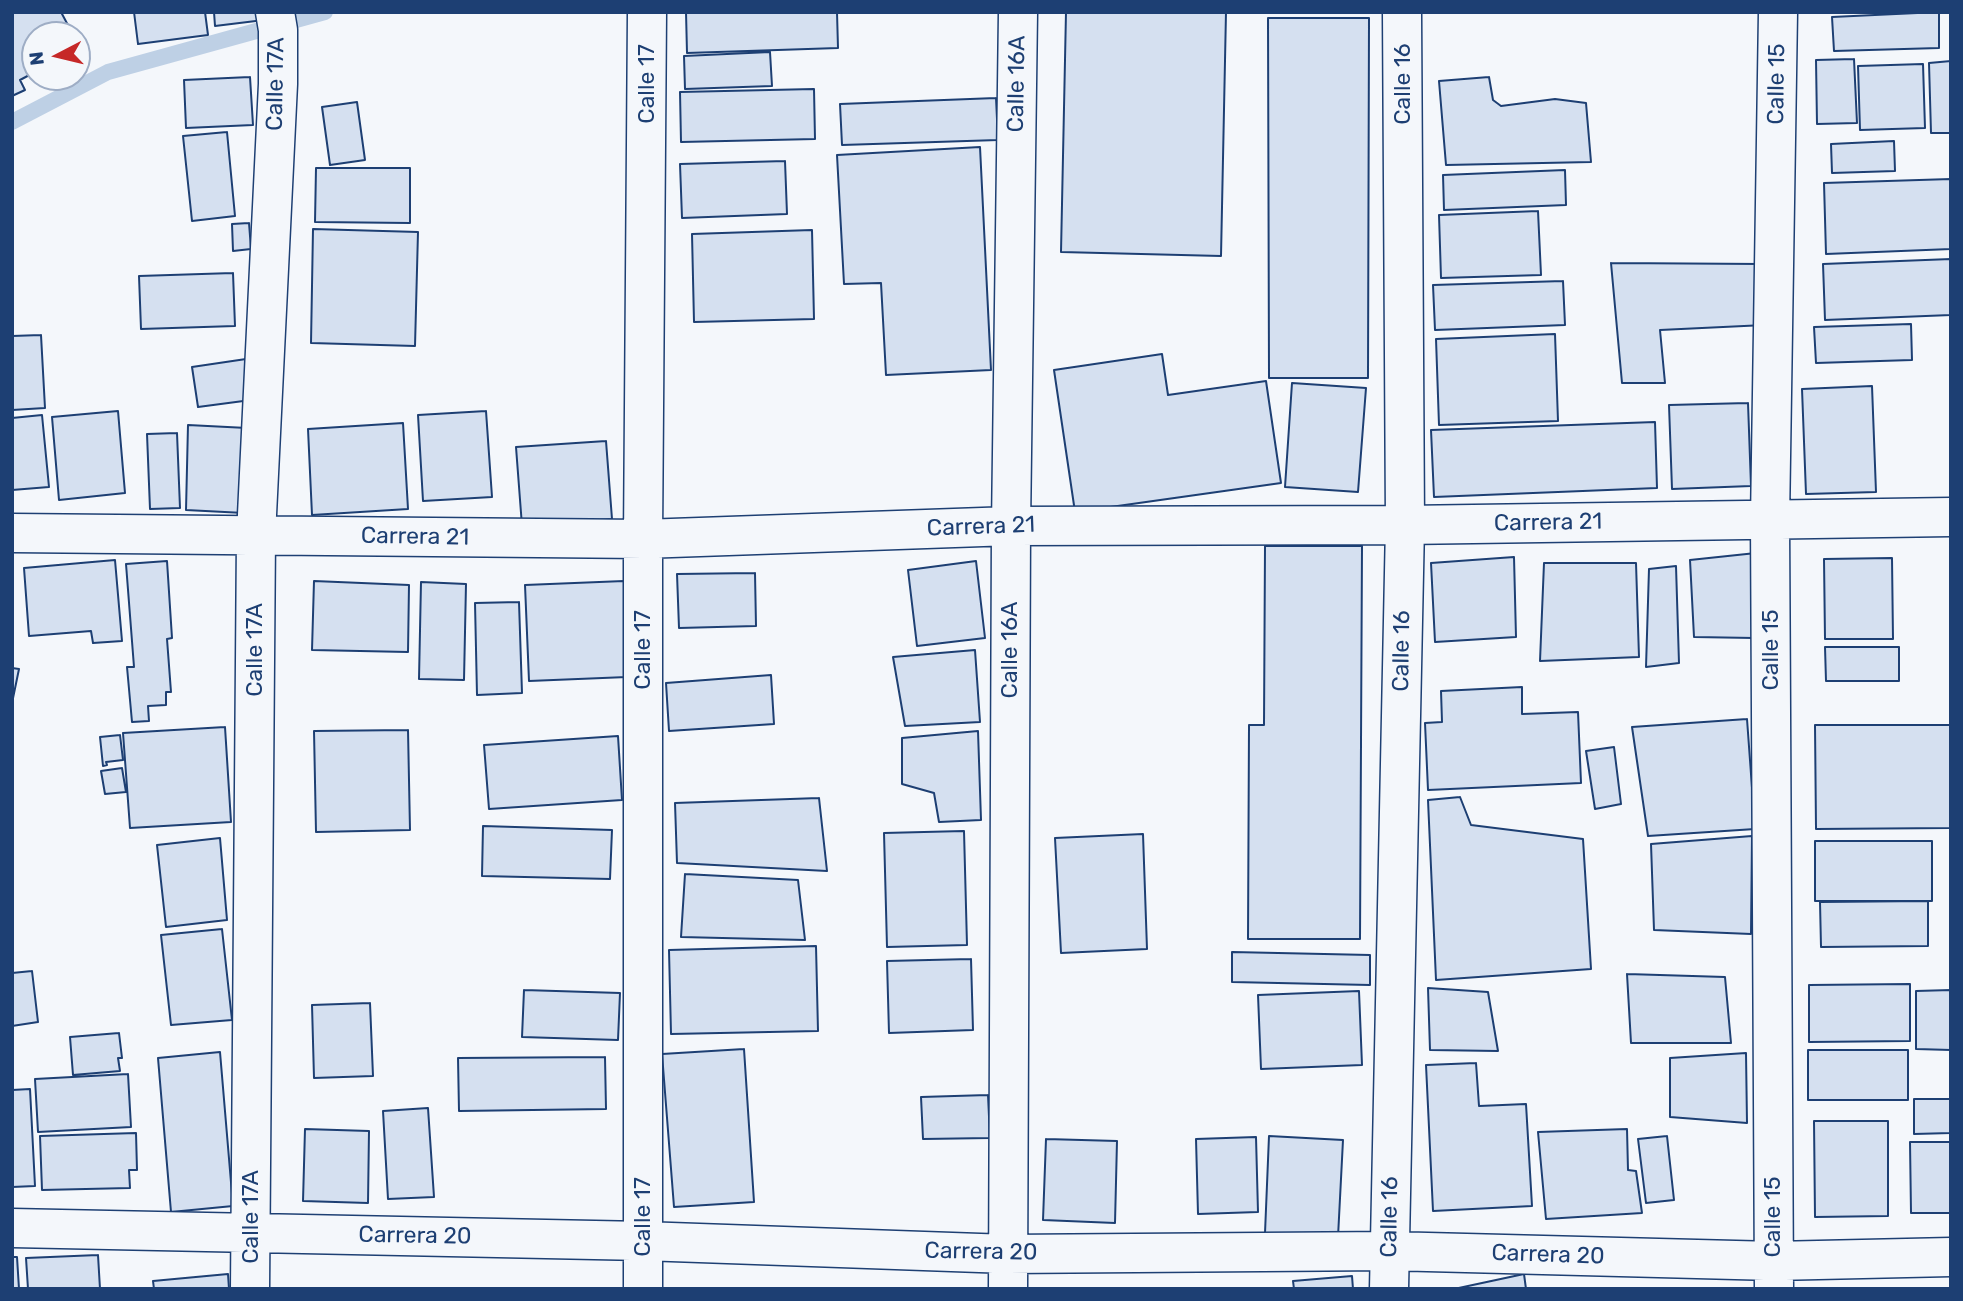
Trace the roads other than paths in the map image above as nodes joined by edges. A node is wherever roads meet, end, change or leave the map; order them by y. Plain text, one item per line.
1 (275, 12) edge
2 (647, 12) edge
3 (1018, 12) edge
4 (1402, 12) edge
5 (1778, 12) edge
6 (1951, 517) edge
7 (1770, 520) junction
8 (1405, 525) junction
9 (1011, 526) junction
10 (12, 533) edge
11 (256, 535) junction
12 (643, 539) junction
13 (12, 1228) edge
14 (251, 1232) junction
15 (643, 1241) junction
16 (1389, 1251) junction
17 (1951, 1257) edge
18 (1008, 1271) edge
19 (1774, 1275) edge
20 (250, 1289) edge
21 (643, 1289) edge
22 (1389, 1289) edge

1 - 11 street, Calle 17A
2 - 12 street, Calle 17
3 - 9 street, Calle 16A
4 - 8 street, Calle 16
5 - 7 street, Calle 15
6 - 7 street, Carrera 21
7 - 8 street, Carrera 21
7 - 19 street, Calle 15
8 - 9 street, Carrera 21
8 - 16 street, Calle 16
9 - 12 street, Carrera 21
9 - 18 street, Calle 16A
10 - 11 street, Carrera 21
11 - 12 street, Carrera 21
11 - 14 street, Calle 17A
12 - 15 street, Calle 17
13 - 14 street, Carrera 20
14 - 15 street, Carrera 20
14 - 20 street, Calle 17A
15 - 18 street, Carrera 20
15 - 21 street, Calle 17
16 - 18 street, Carrera 20
16 - 19 street, Carrera 20
16 - 22 street, Calle 16
17 - 19 street, Carrera 20

